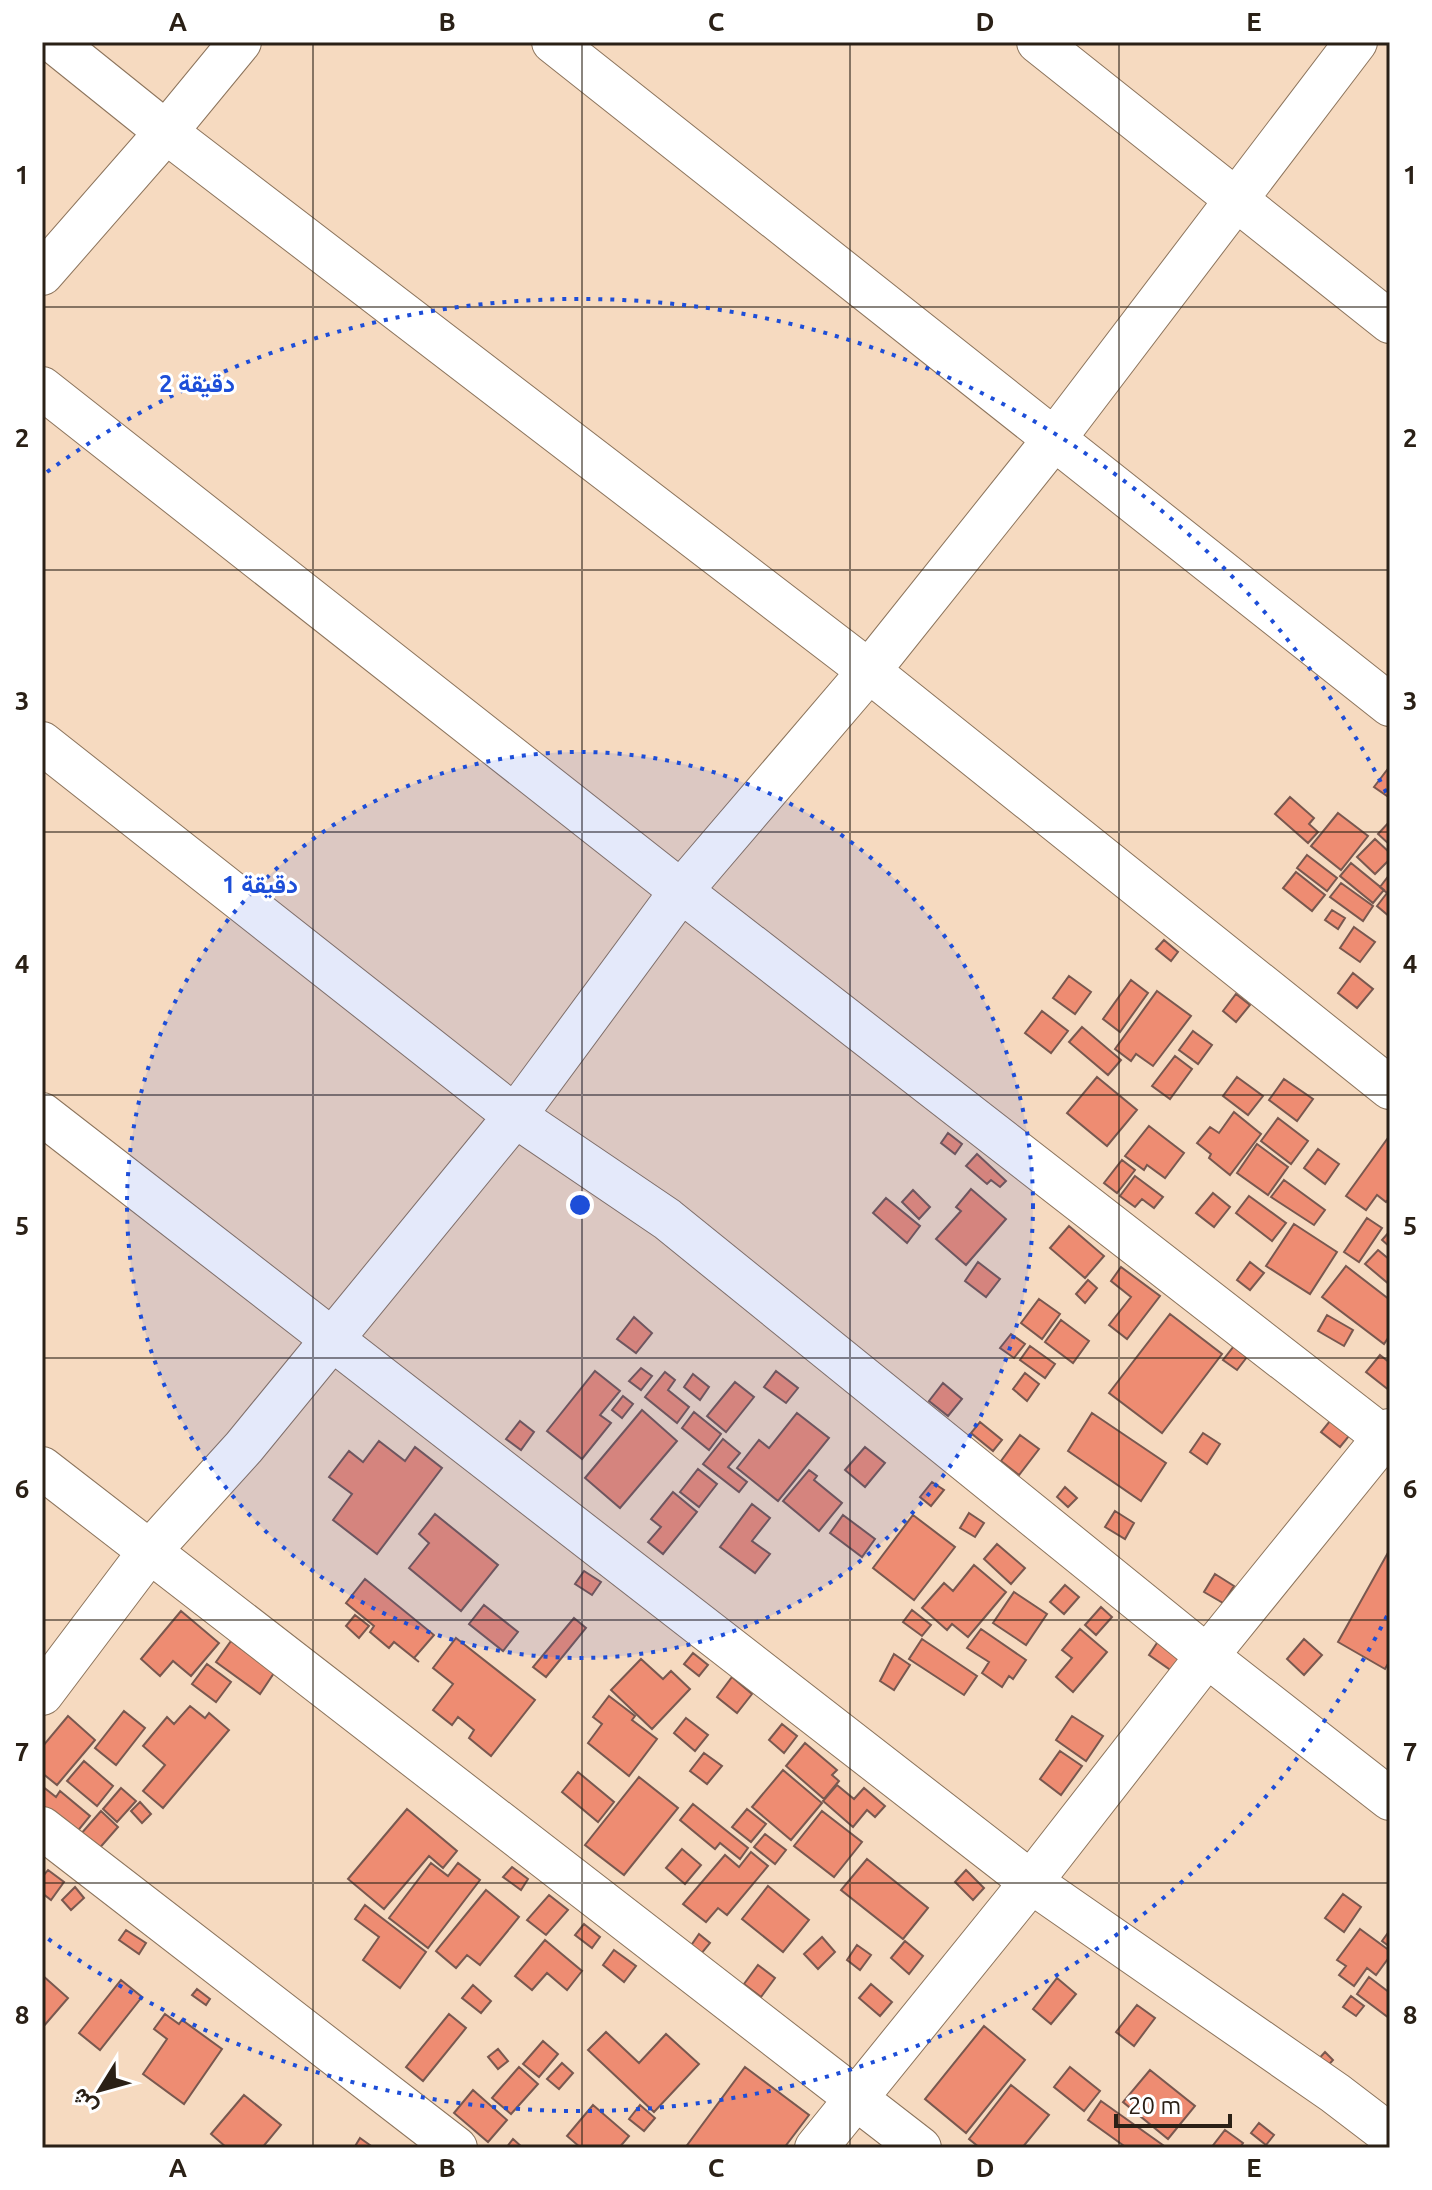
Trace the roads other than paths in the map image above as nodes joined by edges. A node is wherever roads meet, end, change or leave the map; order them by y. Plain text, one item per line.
1 (54, 42) edge
2 (240, 42) edge
3 (553, 42) edge
4 (1038, 42) edge
5 (1356, 42) edge
6 (166, 132) junction
7 (1237, 198) junction
8 (42, 274) edge
9 (1390, 322) edge
10 (42, 388) edge
11 (1055, 438) junction
12 (869, 671) junction
13 (1390, 705) edge
14 (42, 743) edge
15 (681, 891) junction
16 (1390, 1088) edge
17 (42, 1114) edge
18 (515, 1116) junction
19 (334, 1339) junction
20 (1388, 1436) edge
21 (42, 1468) edge
22 (149, 1552) junction
23 (1207, 1656) junction
24 (42, 1694) edge
25 (1390, 1799) edge
26 (42, 1828) edge
27 (1031, 1882) junction
28 (855, 2100) junction
29 (1390, 2135) edge
30 (456, 2148) edge
31 (816, 2148) edge
32 (920, 2148) edge

1 - 6 street
2 - 6 street
3 - 11 street
4 - 7 street
5 - 7 street
6 - 8 street
6 - 12 street
7 - 9 street
7 - 11 street
10 - 15 street
11 - 12 street
11 - 13 street
12 - 15 street
12 - 16 street
14 - 18 street
15 - 18 street
15 - 20 street
17 - 19 street
18 - 19 street
18 - 23 street
19 - 22 street
19 - 27 street
20 - 23 street
21 - 22 street
22 - 24 street
22 - 28 street
23 - 25 street
23 - 27 street
26 - 30 street
27 - 28 street
27 - 29 street
28 - 31 street
28 - 32 street

